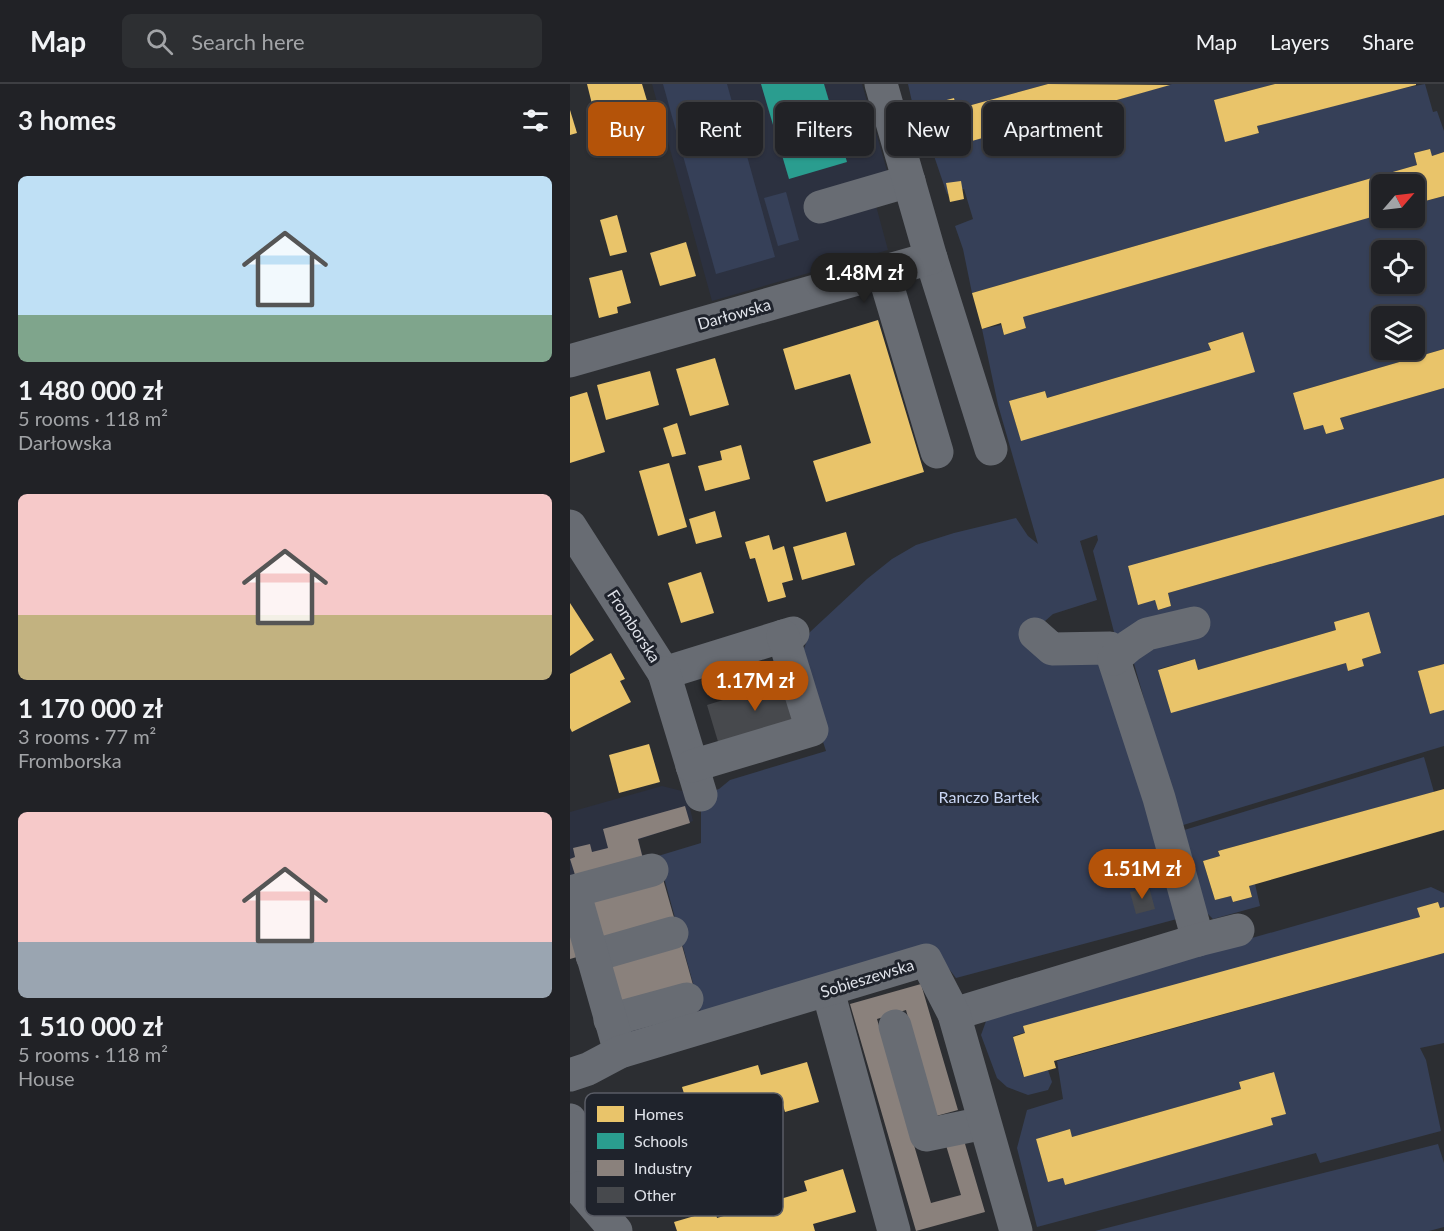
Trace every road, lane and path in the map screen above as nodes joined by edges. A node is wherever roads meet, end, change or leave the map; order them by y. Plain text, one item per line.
1 (881, 84) edge
2 (909, 181) junction
3 (820, 207) dead end
4 (931, 258) junction
5 (883, 271) junction
6 (570, 360) edge
7 (991, 449) dead end
8 (937, 452) dead end
9 (570, 526) edge
10 (1194, 623) dead end
11 (1035, 634) dead end
12 (1114, 659) junction
13 (664, 673) junction
14 (652, 870) dead end
15 (1238, 930) dead end
16 (672, 933) dead end
17 (1198, 940) junction
18 (592, 956) junction
19 (828, 991) junction
20 (687, 999) dead end
21 (954, 1014) junction
22 (610, 1020) junction
23 (895, 1026) dead end
24 (621, 1052) junction
25 (570, 1075) edge
26 (570, 1120) edge
27 (984, 1123) junction
28 (585, 1172) edge
29 (570, 1177) edge
30 (585, 1194) edge
31 (604, 1216) edge
32 (616, 1231) edge
33 (894, 1231) edge
34 (1016, 1231) edge

1 - 2 street
2 - 3 street
2 - 4 street
4 - 5 street, Darłowska
4 - 7 street
5 - 6 street, Darłowska
5 - 8 street
9 - 13 street, Fromborska
10 - 12 street
11 - 12 street
12 - 17 street
13 - 13 street, Fromborska
14 - 18 street
15 - 17 street
16 - 18 street
17 - 21 street
18 - 22 street
19 - 21 street, Sobieszewska
19 - 24 street, Sobieszewska
19 - 33 street
20 - 22 street
21 - 27 street, Sobieszewska
22 - 24 street
23 - 27 street
24 - 25 street, Sobieszewska
26 - 28 street
27 - 34 street, Sobieszewska
29 - 30 street
31 - 32 street

